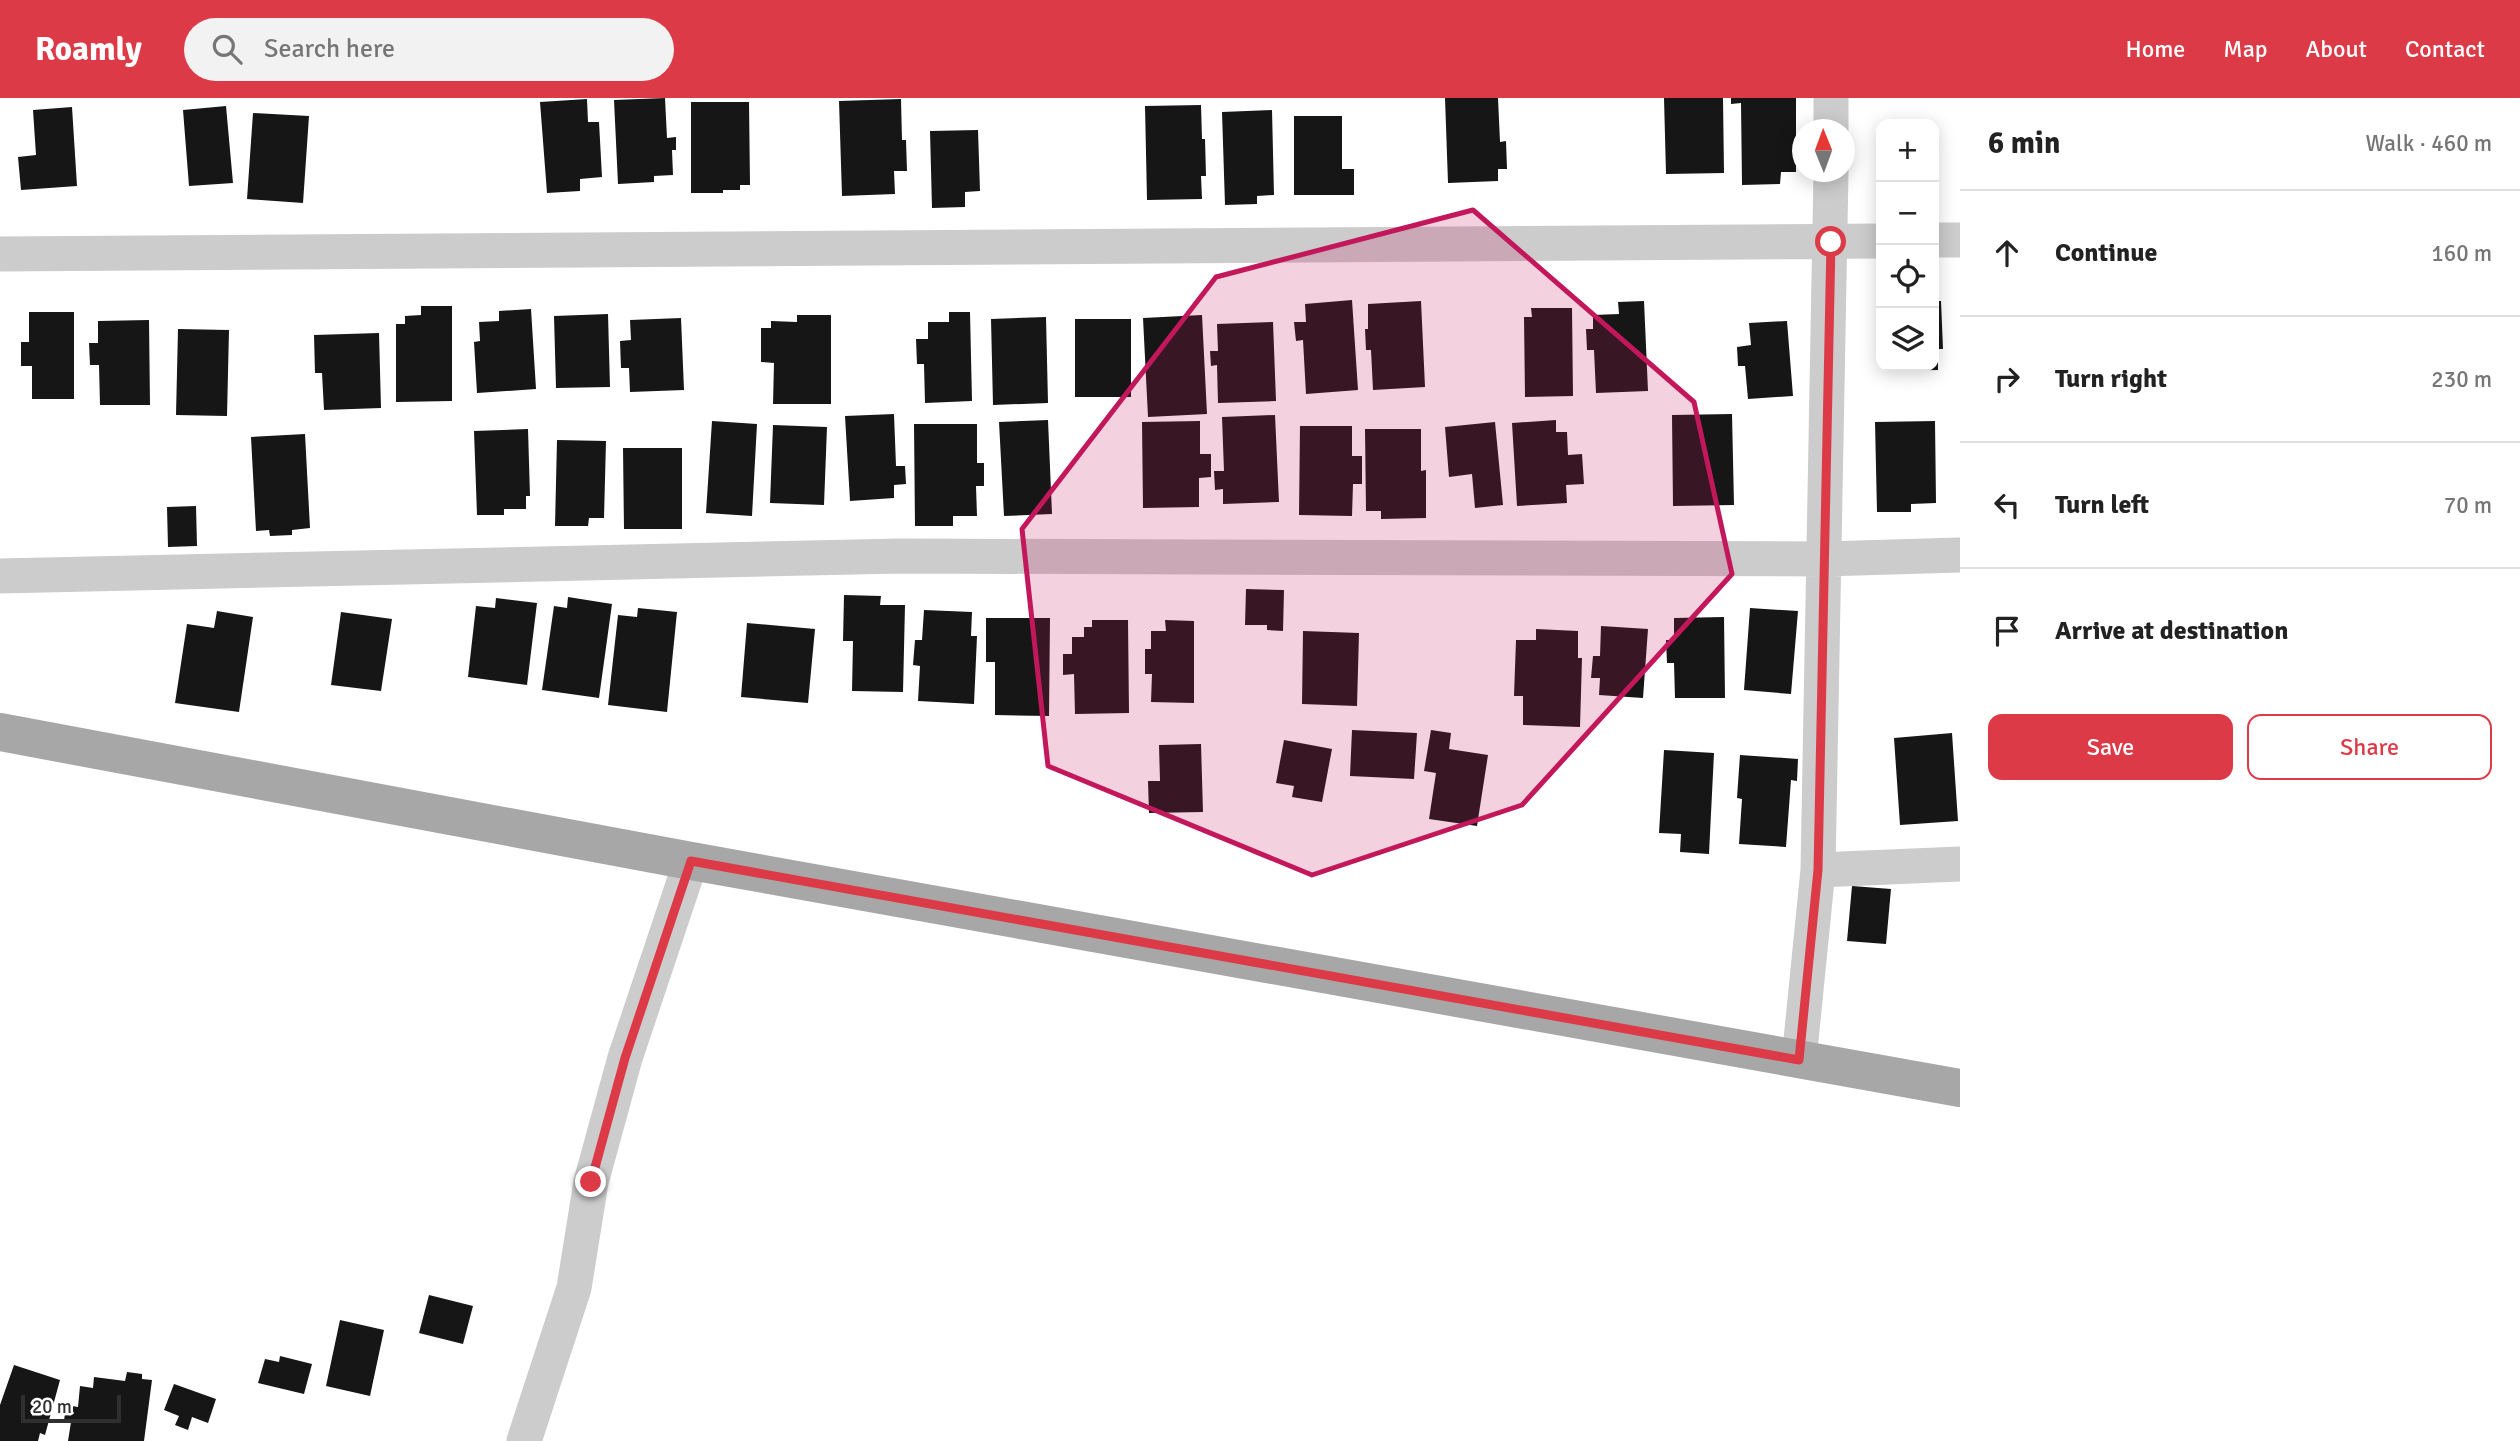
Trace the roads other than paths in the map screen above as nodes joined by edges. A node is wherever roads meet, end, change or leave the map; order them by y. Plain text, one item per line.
1 (1831, 98) edge
2 (1831, 119) edge
3 (1831, 182) edge
4 (1939, 240) edge
5 (1960, 240) edge
6 (1876, 241) edge
7 (1831, 242) junction
8 (0, 254) edge
9 (1960, 555) edge
10 (1824, 559) junction
11 (0, 576) edge
12 (0, 732) edge
13 (691, 861) junction
14 (1960, 864) edge
15 (1818, 870) junction
16 (1799, 1060) junction
17 (1960, 1088) edge
18 (524, 1441) edge

1 - 2 street
3 - 7 street
4 - 5 street
6 - 7 street
7 - 8 street
7 - 10 street
9 - 10 street
10 - 11 street
10 - 15 street
12 - 13 main road
13 - 16 main road
13 - 18 street
14 - 15 street
15 - 16 street
16 - 17 main road

